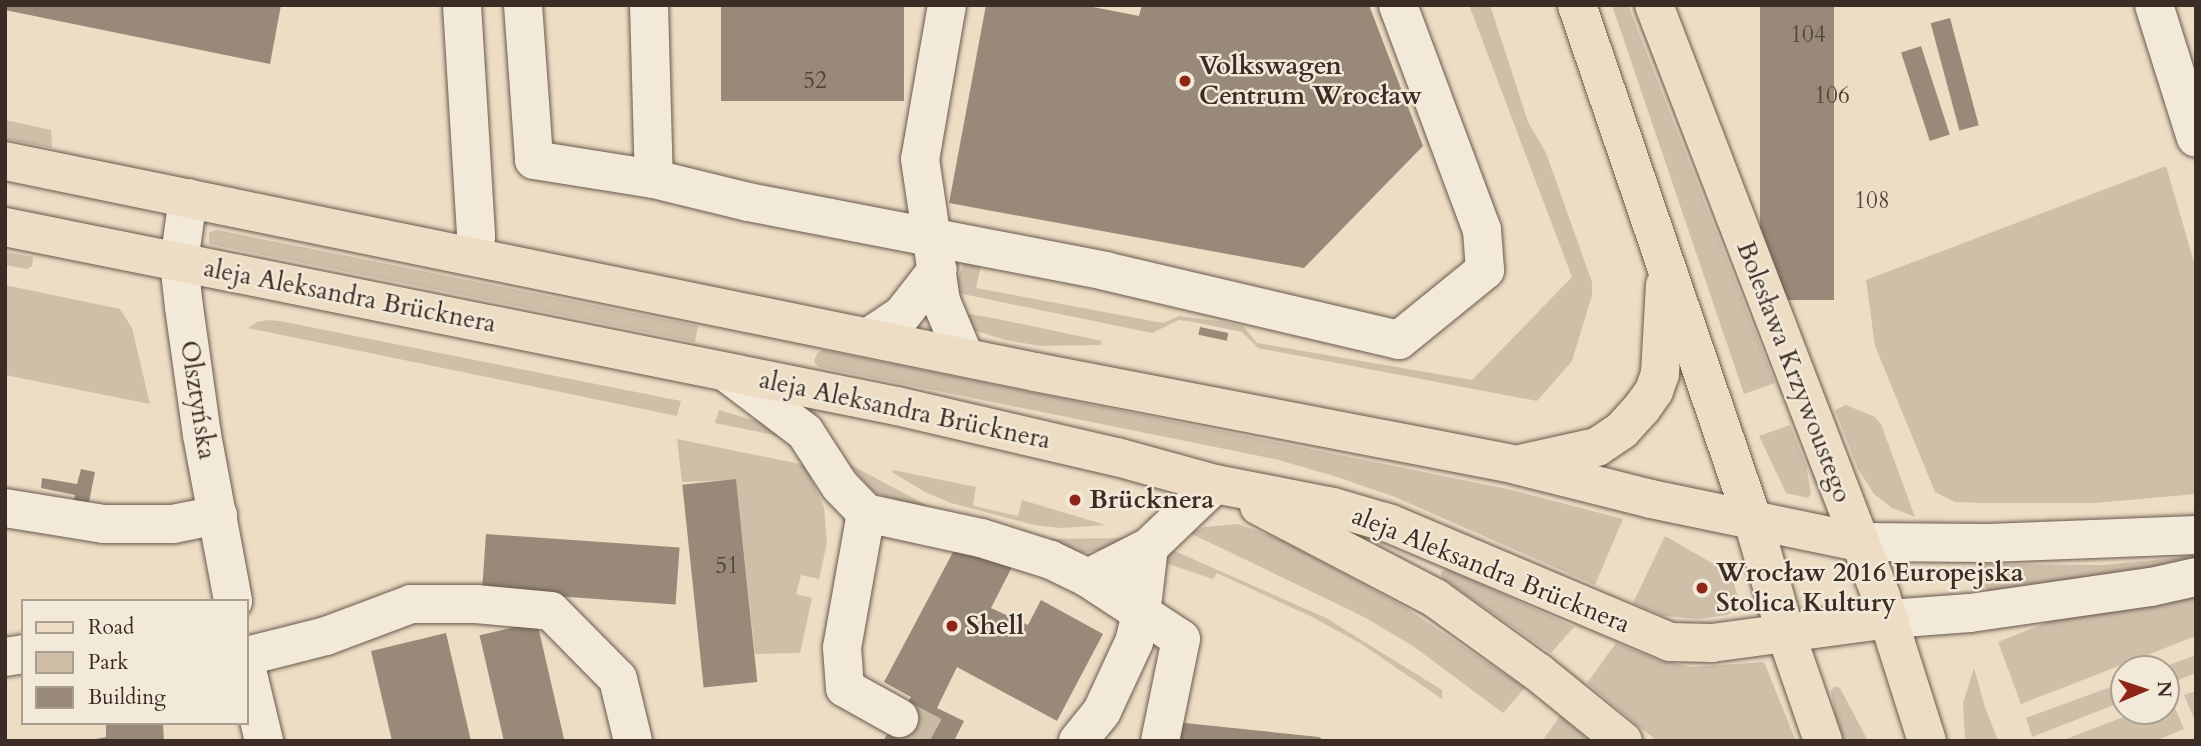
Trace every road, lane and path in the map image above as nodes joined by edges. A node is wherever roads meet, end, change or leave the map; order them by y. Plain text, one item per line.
1 (462, 5) edge
2 (523, 5) edge
3 (649, 5) edge
4 (947, 5) edge
5 (1398, 5) edge
6 (1577, 5) edge
7 (1654, 5) edge
8 (2154, 5) edge
9 (2196, 138) edge
10 (5, 161) edge
11 (654, 179) junction
12 (188, 198) junction
13 (5, 227) edge
14 (936, 253) junction
15 (474, 256) junction
16 (179, 262) junction
17 (1667, 262) junction
18 (869, 338) junction
19 (964, 356) junction
20 (726, 372) junction
21 (1516, 465) junction
22 (1215, 484) junction
23 (5, 508) edge
24 (866, 513) junction
25 (218, 515) junction
26 (1754, 521) junction
27 (2196, 535) edge
28 (1859, 542) junction
29 (1149, 547) junction
30 (2196, 577) edge
31 (1088, 578) junction
32 (233, 599) edge
33 (1142, 614) junction
34 (1889, 619) junction
35 (1785, 631) junction
36 (248, 656) edge
37 (248, 674) edge
38 (899, 718) tunnel mouth
39 (264, 741) edge
40 (633, 741) edge
41 (1078, 741) edge
42 (1160, 741) edge
43 (1623, 741) edge
44 (1823, 741) edge
45 (1927, 741) edge

1 - 15 street
2 - 11 street
3 - 11 street
4 - 14 street
5 - 14 street
6 - 17 main road
7 - 28 main road, Bolesława Krzywoustego
8 - 9 street
10 - 12 main road
11 - 14 street
12 - 15 main road
12 - 16 street, Olsztyńska
13 - 16 main road, aleja Aleksandra Brücknera
14 - 18 street
14 - 19 street
15 - 18 main road
16 - 20 main road, aleja Aleksandra Brücknera
16 - 25 street, Olsztyńska
17 - 21 main road
17 - 26 main road
18 - 19 main road
19 - 21 main road
20 - 22 main road, aleja Aleksandra Brücknera
20 - 24 street
21 - 26 main road
22 - 29 street
22 - 35 main road, aleja Aleksandra Brücknera
22 - 43 main road
23 - 25 street
24 - 31 street
24 - 38 street
25 - 32 street, Olsztyńska
26 - 28 main road
26 - 35 main road
27 - 28 street
28 - 34 main road, Bolesława Krzywoustego
29 - 31 street
29 - 33 street
30 - 34 street
31 - 33 street
33 - 41 street
33 - 42 street
34 - 35 main road, aleja Aleksandra Brücknera
34 - 45 main road, Bolesława Krzywoustego
35 - 44 main road
36 - 40 street
37 - 39 street

